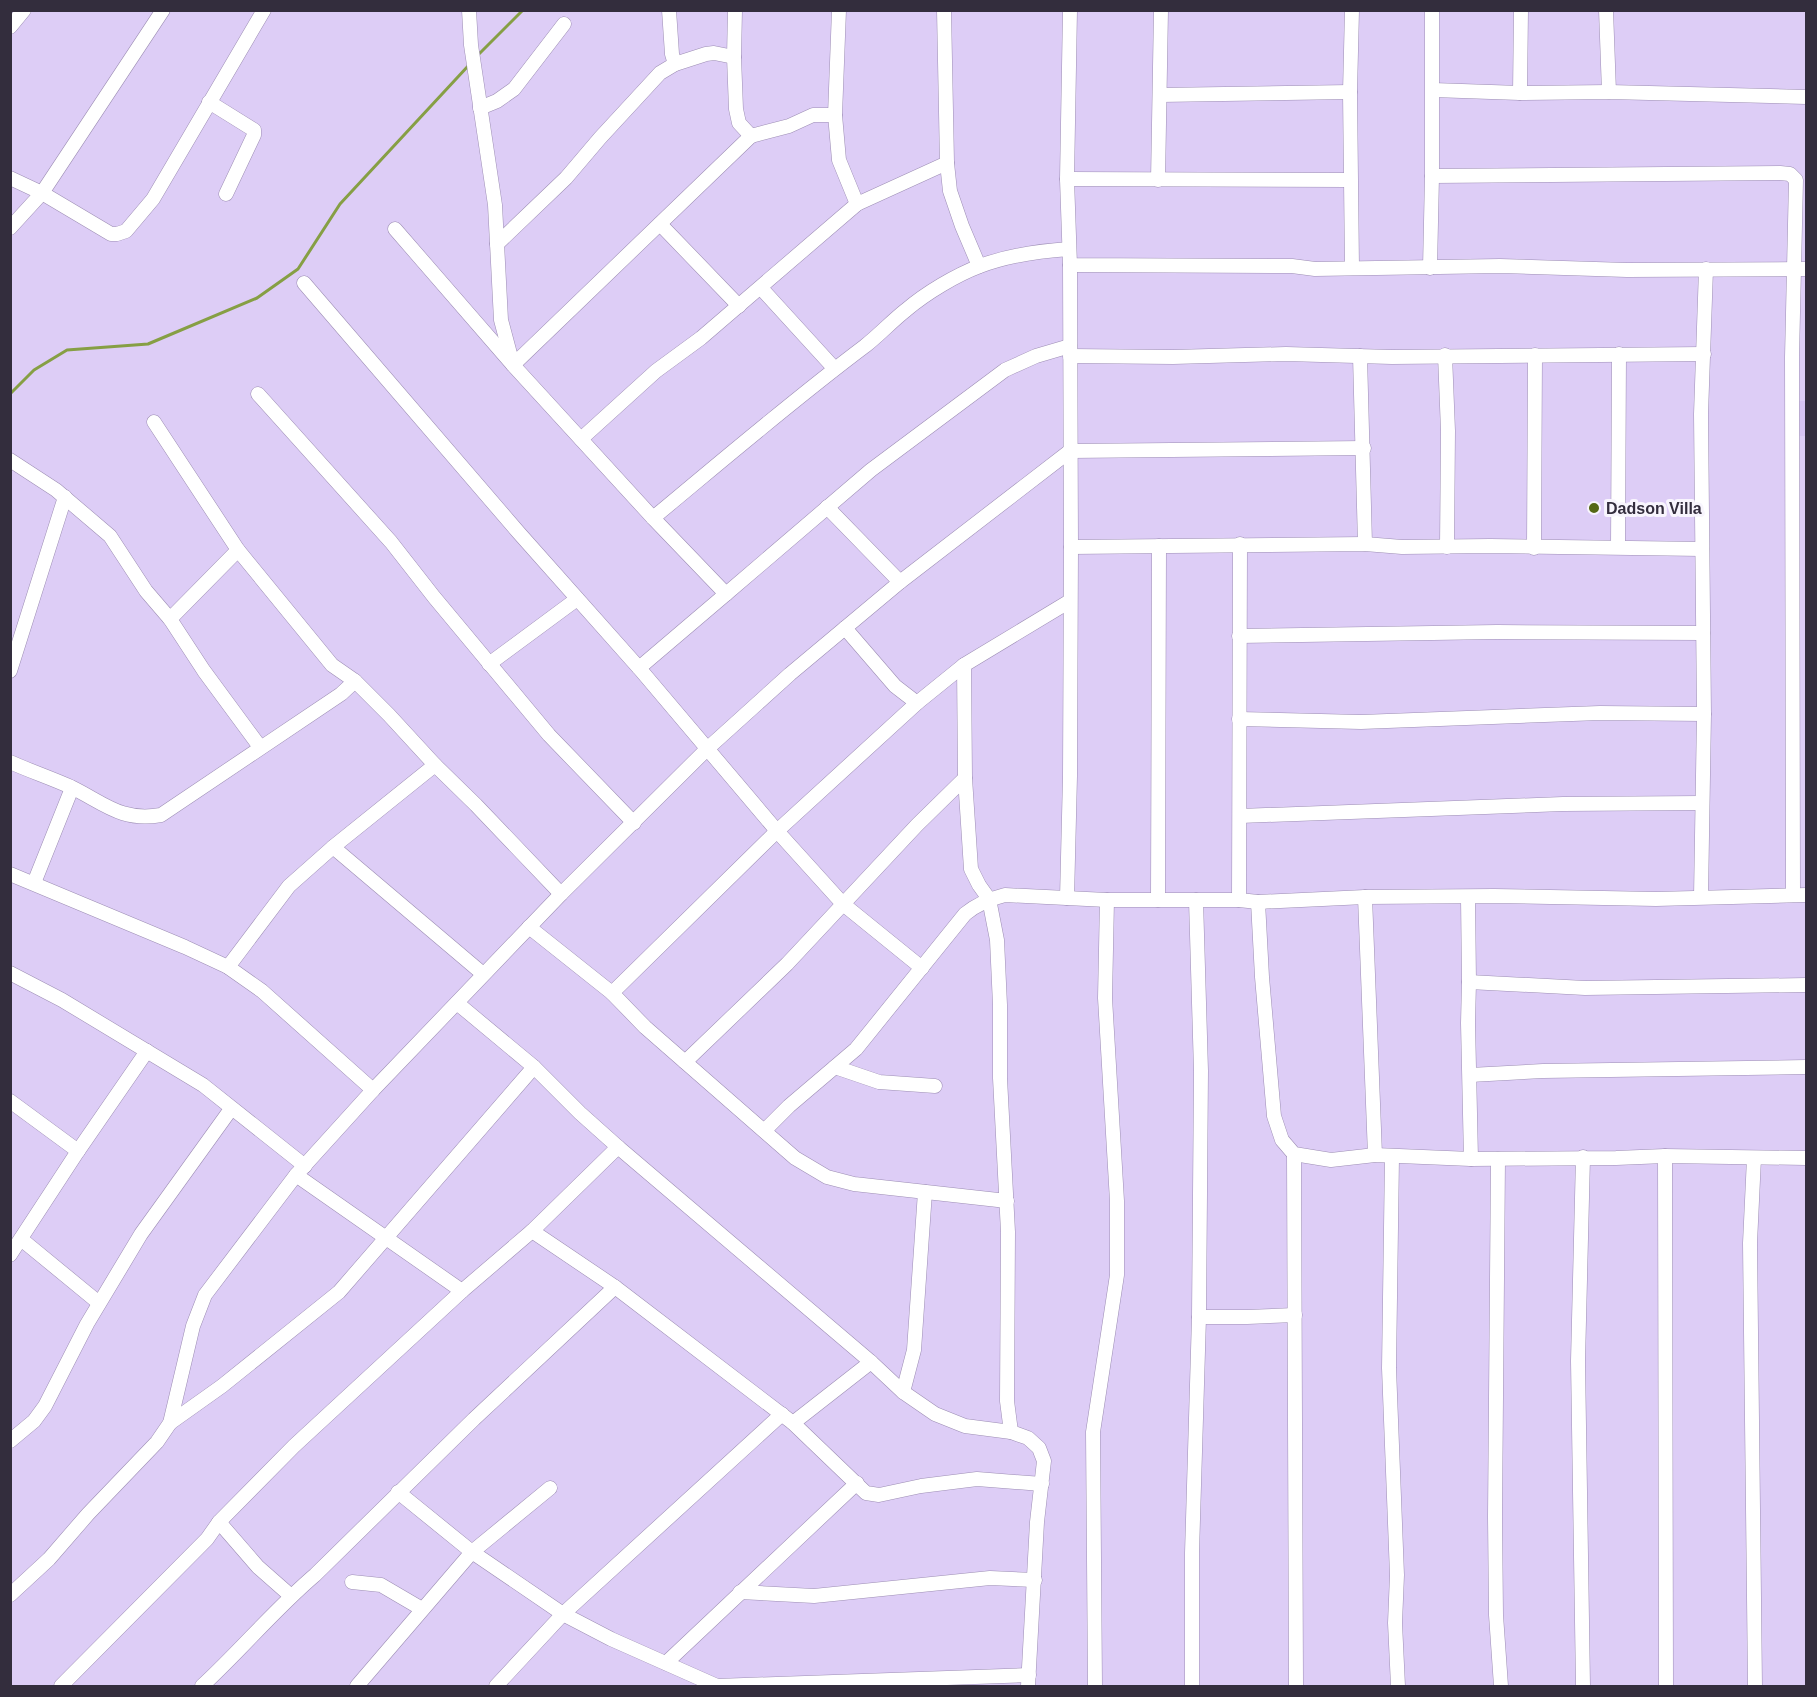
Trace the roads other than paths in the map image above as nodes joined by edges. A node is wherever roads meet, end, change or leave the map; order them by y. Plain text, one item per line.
1 (24, 10) edge
2 (163, 10) edge
3 (264, 10) edge
4 (469, 10) edge
5 (669, 10) edge
6 (735, 10) edge
7 (839, 10) edge
8 (944, 10) edge
9 (1070, 10) edge
10 (1161, 10) edge
11 (1352, 10) edge
12 (1432, 10) edge
13 (1521, 10) edge
14 (1606, 10) edge
15 (564, 24) dead end
16 (10, 27) edge
17 (734, 57) junction
18 (675, 64) junction
19 (1433, 90) junction
20 (1350, 92) junction
21 (1609, 92) junction
22 (1520, 93) junction
23 (1160, 95) junction
24 (1806, 97) edge
25 (209, 102) junction
26 (480, 108) junction
27 (835, 115) junction
28 (751, 136) junction
29 (947, 163) junction
30 (1432, 176) junction
31 (10, 178) edge
32 (1067, 179) junction
33 (1158, 180) junction
34 (1350, 180) junction
35 (42, 193) junction
36 (226, 194) dead end
37 (857, 204) junction
38 (660, 224) junction
39 (10, 228) edge
40 (394, 229) dead end
41 (497, 244) junction
42 (1069, 249) junction
43 (1070, 264) junction
44 (979, 266) junction
45 (1352, 268) junction
46 (1430, 268) junction
47 (1706, 269) junction
48 (1801, 270) edge
49 (304, 283) dead end
50 (761, 288) junction
51 (739, 306) junction
52 (1070, 351) junction
53 (1619, 354) junction
54 (1704, 354) junction
55 (1535, 355) junction
56 (1360, 356) junction
57 (1444, 356) junction
58 (1799, 356) edge
59 (513, 365) junction
60 (834, 368) junction
61 (258, 394) dead end
62 (154, 422) dead end
63 (581, 439) junction
64 (1364, 448) junction
65 (1070, 451) junction
66 (10, 460) edge
67 (65, 497) junction
68 (827, 507) junction
69 (653, 518) junction
70 (1240, 544) junction
71 (1365, 544) junction
72 (1792, 545) junction
73 (1806, 545) edge
74 (1159, 546) junction
75 (1448, 547) junction
76 (1618, 547) junction
77 (1071, 548) junction
78 (1534, 548) junction
79 (1702, 549) junction
80 (238, 550) junction
81 (900, 582) junction
82 (726, 594) junction
83 (577, 599) junction
84 (1070, 601) junction
85 (170, 619) junction
86 (845, 628) junction
87 (1799, 629) edge
88 (1703, 633) junction
89 (1239, 636) junction
90 (489, 664) junction
91 (964, 665) junction
92 (639, 668) junction
93 (10, 671) edge
94 (355, 681) junction
95 (917, 703) junction
96 (1704, 714) junction
97 (1239, 719) junction
98 (1799, 719) edge
99 (260, 747) junction
100 (707, 749) junction
101 (10, 762) edge
102 (435, 765) junction
103 (965, 778) junction
104 (72, 788) junction
105 (1702, 803) junction
106 (1800, 806) edge
107 (1240, 816) junction
108 (634, 823) junction
109 (777, 831) junction
110 (333, 847) junction
111 (10, 874) edge
112 (34, 883) junction
113 (561, 894) junction
114 (1800, 895) edge
115 (1365, 897) junction
116 (1701, 897) junction
117 (1067, 898) junction
118 (1468, 898) junction
119 (989, 899) junction
120 (1107, 900) junction
121 (1158, 900) junction
122 (1196, 900) junction
123 (1239, 900) junction
124 (1258, 902) junction
125 (843, 904) junction
126 (530, 927) junction
127 (228, 967) junction
128 (921, 968) junction
129 (10, 973) edge
130 (483, 974) junction
131 (1469, 982) junction
132 (1806, 985) edge
133 (612, 993) junction
134 (457, 1003) junction
135 (147, 1051) junction
136 (685, 1062) junction
137 (534, 1067) junction
138 (835, 1067) junction
139 (1806, 1067) edge
140 (1470, 1075) junction
141 (935, 1086) dead end
142 (373, 1090) junction
143 (10, 1101) edge
144 (231, 1109) junction
145 (765, 1131) junction
146 (618, 1147) junction
147 (78, 1151) junction
148 (1294, 1154) junction
149 (1375, 1155) junction
150 (1665, 1156) junction
151 (1392, 1157) junction
152 (1583, 1157) junction
153 (1754, 1158) junction
154 (1806, 1158) edge
155 (1471, 1159) junction
156 (1498, 1159) junction
157 (300, 1170) junction
158 (925, 1191) junction
159 (1007, 1201) junction
160 (532, 1231) junction
161 (387, 1238) junction
162 (21, 1239) junction
163 (10, 1255) edge
164 (615, 1287) junction
165 (462, 1291) junction
166 (99, 1304) junction
167 (1295, 1315) junction
168 (1199, 1317) junction
169 (871, 1362) junction
170 (903, 1392) junction
171 (788, 1418) junction
172 (170, 1423) junction
173 (1011, 1432) junction
174 (10, 1441) edge
175 (857, 1483) junction
176 (1042, 1484) junction
177 (550, 1488) dead end
178 (399, 1492) junction
179 (219, 1522) junction
180 (472, 1552) junction
181 (1035, 1580) junction
182 (352, 1582) dead end
183 (740, 1592) junction
184 (10, 1594) edge
185 (291, 1596) junction
186 (422, 1609) junction
187 (562, 1614) junction
188 (666, 1663) junction
189 (1029, 1681) edge
190 (61, 1686) edge
191 (202, 1686) edge
192 (357, 1686) edge
193 (496, 1686) edge
194 (1095, 1686) edge
195 (1192, 1686) edge
196 (1296, 1686) edge
197 (1398, 1686) edge
198 (1501, 1686) edge
199 (1583, 1686) edge
200 (1666, 1686) edge
201 (1755, 1686) edge

1 - 16 street
2 - 35 street
3 - 25 street
4 - 26 street
5 - 18 street
6 - 17 street
7 - 27 street
8 - 29 street
9 - 32 street
10 - 23 street
11 - 20 street
12 - 19 street
13 - 22 street
14 - 21 street
15 - 26 street
17 - 18 street
17 - 28 street
18 - 41 street
19 - 22 street
19 - 30 street
20 - 23 street
20 - 34 street
21 - 22 street
21 - 24 street
23 - 33 street
25 - 35 street
25 - 36 street
26 - 41 street
27 - 28 street
27 - 37 street
28 - 38 street
29 - 37 street
29 - 44 street
30 - 46 street
30 - 48 street
31 - 35 street
32 - 33 street
32 - 42 street
33 - 34 street
34 - 45 street
35 - 39 street
37 - 50 street
38 - 51 street
38 - 59 street
40 - 59 street
41 - 59 street
42 - 43 street
42 - 44 street
43 - 45 street
43 - 52 street
44 - 60 street
45 - 46 street
46 - 47 street
47 - 48 street
47 - 54 street
48 - 58 street
49 - 83 street
50 - 51 street
50 - 60 street
51 - 63 street
52 - 56 street
52 - 65 street
52 - 68 street
53 - 54 street
53 - 55 street
53 - 76 street
54 - 79 street
55 - 57 street
55 - 78 street
56 - 57 street
56 - 64 street
57 - 75 street
58 - 72 street
59 - 63 street
60 - 69 street
61 - 90 street
62 - 80 street
63 - 69 street
64 - 65 street
64 - 71 street
65 - 77 street
65 - 81 street
66 - 67 street
67 - 85 street
67 - 93 street
68 - 81 street
68 - 82 street
69 - 82 street
70 - 71 street
70 - 74 street
70 - 89 street
71 - 75 street
72 - 73 street
72 - 87 street
74 - 77 street
74 - 121 street
75 - 78 street
76 - 78 street
76 - 79 street
77 - 84 street
79 - 88 street
80 - 85 street
80 - 94 street
81 - 86 street
82 - 92 street
83 - 90 street
83 - 92 street
84 - 91 street
84 - 117 street
85 - 99 street
86 - 95 street
86 - 100 street
87 - 98 street
88 - 89 street
88 - 96 street
89 - 97 street
90 - 108 street
91 - 95 street
91 - 103 street
92 - 100 street
94 - 99 street
94 - 102 street
95 - 109 street
96 - 97 street
96 - 105 street
97 - 107 street
98 - 106 street
99 - 104 street
100 - 108 street
100 - 109 street
101 - 104 street
102 - 110 street
102 - 113 street
103 - 119 street
103 - 125 street
104 - 112 street
105 - 107 street
105 - 116 street
106 - 114 street
107 - 123 street
108 - 113 street
109 - 125 street
109 - 133 street
110 - 127 street
110 - 130 street
111 - 112 street
112 - 127 street
113 - 126 street
114 - 116 street
115 - 118 street
115 - 124 street
115 - 149 street
116 - 118 street
117 - 119 street
117 - 120 street
118 - 131 street
119 - 128 street
119 - 159 street
120 - 121 street
120 - 194 street
121 - 122 street
122 - 123 street
122 - 168 street
123 - 124 street
124 - 148 street
125 - 128 street
125 - 136 street
126 - 130 street
126 - 133 street
127 - 142 street
128 - 138 street
129 - 135 street
130 - 134 street
131 - 132 street
131 - 140 street
133 - 136 street
134 - 137 street
134 - 142 street
135 - 144 street
135 - 147 street
136 - 145 street
137 - 146 street
137 - 161 street
138 - 141 street
138 - 145 street
139 - 140 street
140 - 155 street
142 - 157 street
143 - 147 street
144 - 157 street
144 - 166 street
145 - 158 street
146 - 160 street
146 - 169 street
147 - 162 street
148 - 149 street
148 - 167 street
149 - 151 street
150 - 152 street
150 - 153 street
150 - 200 street
151 - 155 street
151 - 197 street
152 - 156 street
152 - 199 street
153 - 154 street
153 - 201 street
155 - 156 street
156 - 198 street
157 - 161 street
157 - 172 street
158 - 159 street
158 - 170 street
159 - 173 street
160 - 164 street
160 - 165 street
161 - 165 street
161 - 172 street
162 - 163 street
162 - 166 street
164 - 171 street
164 - 178 street
165 - 179 street
166 - 174 street
167 - 168 street
167 - 196 street
168 - 195 street
169 - 170 street
169 - 171 street
170 - 173 street
171 - 175 street
171 - 187 street
172 - 184 street
173 - 176 street
175 - 176 street
175 - 183 street
176 - 181 street
177 - 180 street
178 - 180 street
178 - 185 street
179 - 185 street
179 - 190 street
180 - 186 street
180 - 187 street
181 - 183 street
181 - 189 street
182 - 186 street
183 - 188 street
185 - 191 street
186 - 192 street
187 - 188 street
187 - 193 street
188 - 189 street

